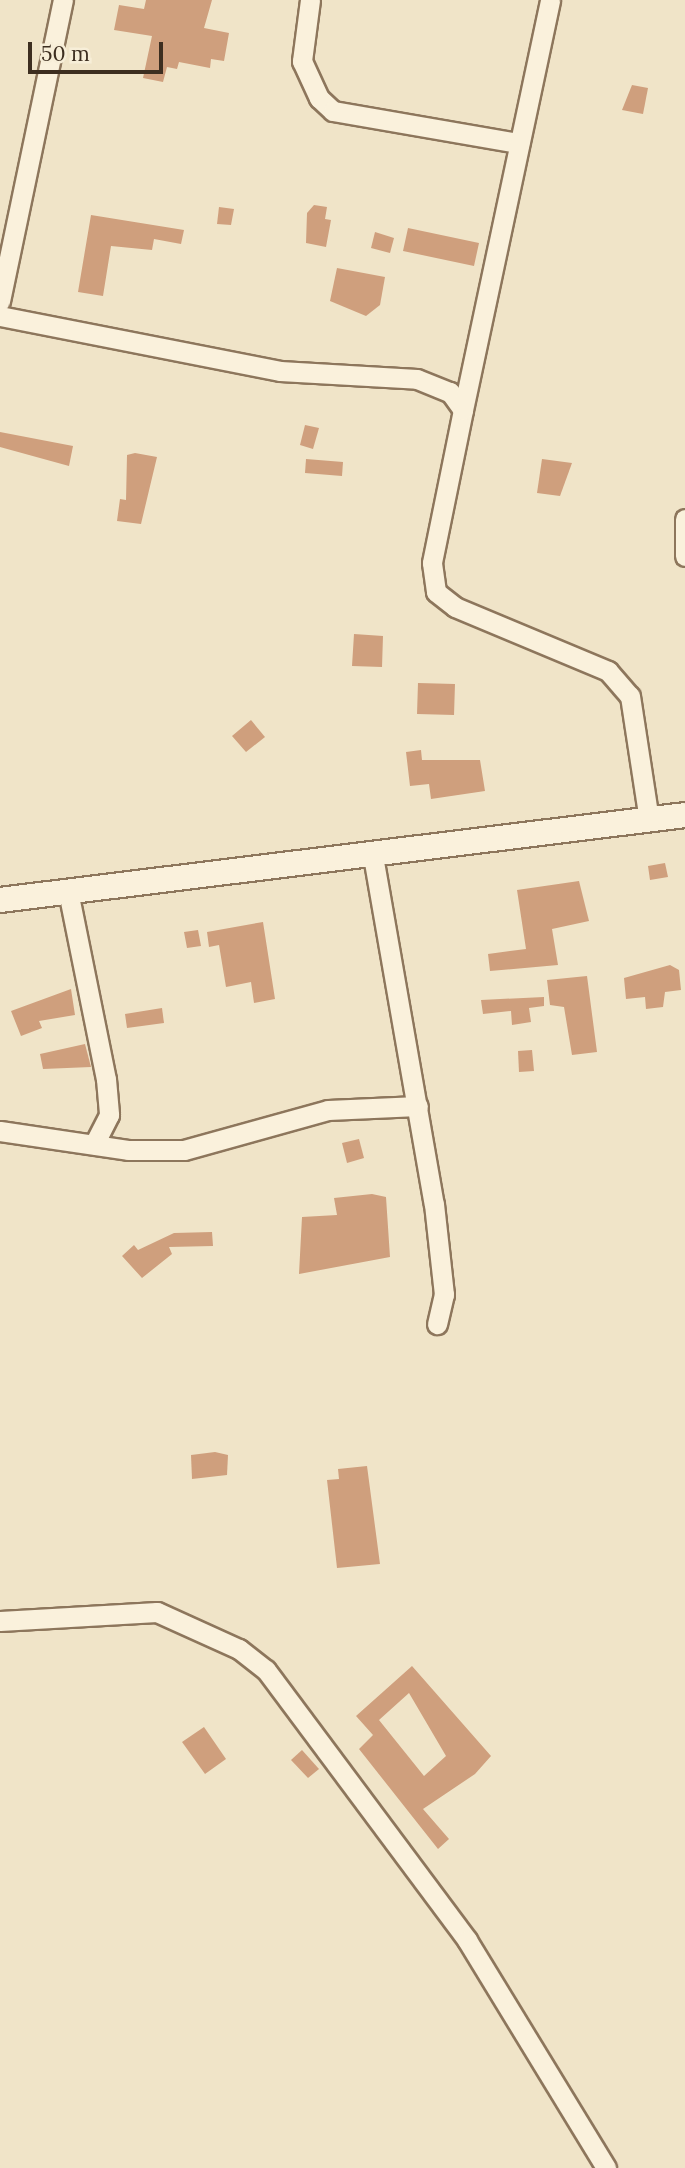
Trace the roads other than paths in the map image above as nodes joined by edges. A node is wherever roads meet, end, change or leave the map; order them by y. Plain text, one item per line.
1 (63, 0) edge
2 (310, 0) edge
3 (550, 0) edge
4 (519, 143) junction
5 (0, 301) edge
6 (0, 316) edge
7 (463, 410) junction
8 (685, 519) edge
9 (685, 556) edge
10 (685, 815) edge
11 (649, 820) junction
12 (373, 856) junction
13 (68, 891) junction
14 (0, 900) edge
15 (418, 1106) junction
16 (0, 1131) edge
17 (93, 1144) junction
18 (437, 1324) dead end
19 (0, 1620) edge
20 (607, 2168) edge

1 - 5 street
2 - 4 street
3 - 4 street
4 - 7 street
6 - 7 street
7 - 11 street
8 - 9 street
10 - 11 street
11 - 12 street
12 - 13 street
12 - 15 street
13 - 14 street
13 - 17 street
15 - 17 street
15 - 18 street
16 - 17 street
19 - 20 street

